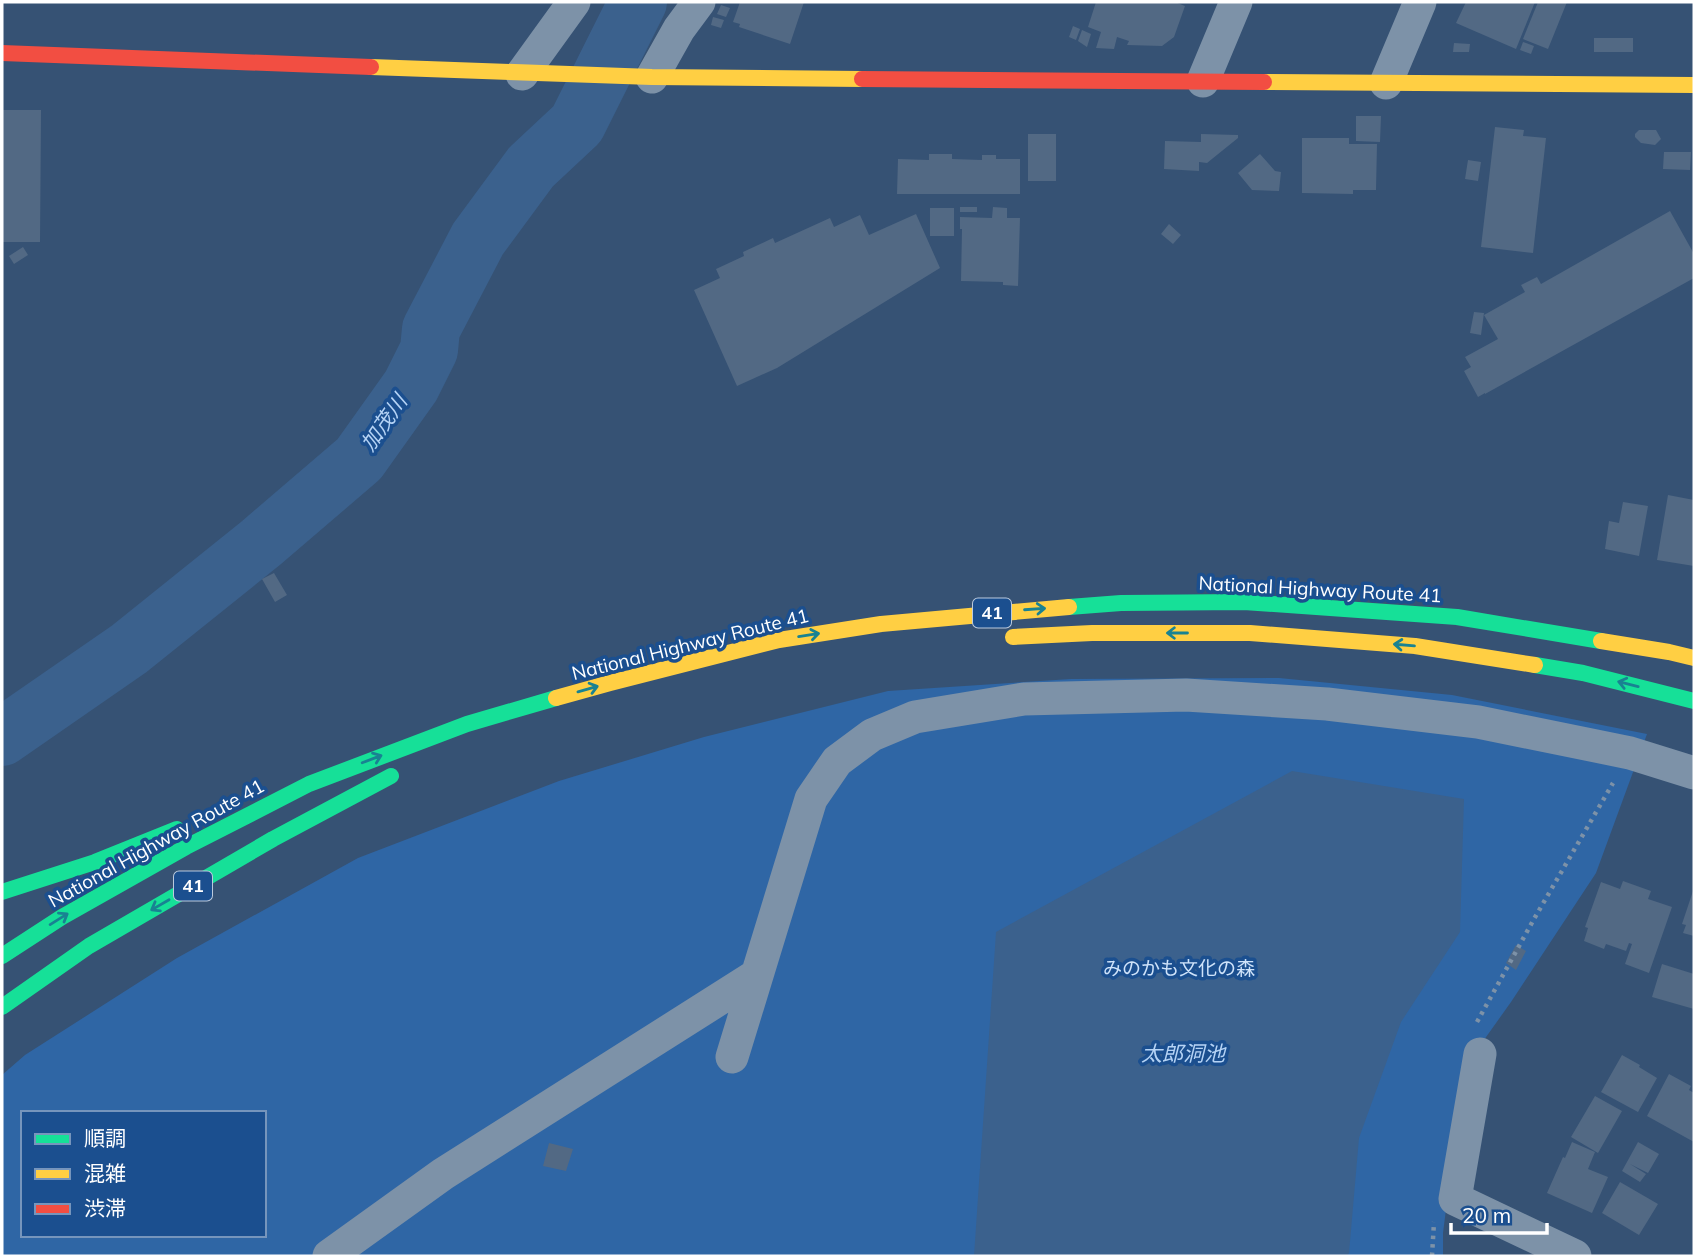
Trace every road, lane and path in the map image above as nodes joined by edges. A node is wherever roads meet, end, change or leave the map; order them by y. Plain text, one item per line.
1 (574, 2) edge
2 (699, 2) edge
3 (1236, 2) edge
4 (1420, 2) edge
5 (2, 53) edge
6 (522, 74) junction
7 (652, 77) junction
8 (1203, 81) junction
9 (1386, 83) junction
10 (1694, 85) edge
11 (999, 638) dead end
12 (1694, 658) edge
13 (1694, 701) edge
14 (1630, 753) junction
15 (1694, 773) edge
16 (309, 784) junction
17 (216, 815) dead end
18 (190, 824) dead end
19 (232, 845) dead end
20 (2, 892) edge
21 (2, 956) edge
22 (757, 975) junction
23 (2, 1007) edge
24 (1478, 1039) joint
25 (732, 1058) dead end
26 (1434, 1218) dead end
27 (329, 1256) edge
28 (1432, 1256) edge
29 (1575, 1256) edge

1 - 6 street
2 - 7 street
3 - 8 street
4 - 9 street
5 - 6 main road
6 - 7 main road
7 - 8 main road
8 - 9 main road
9 - 10 main road
13 -> 11 main road, 41
16 -> 12 main road, National Highway Route 41 / 41
14 - 15 street
14 - 22 street
14 - 24 path
16 - 17 main road, 41
21 -> 16 main road, National Highway Route 41 / 41
18 - 20 main road
19 -> 23 main road, National Highway Route 41 / 41
22 - 25 street
22 - 27 street
24 - 29 street
26 - 28 path

